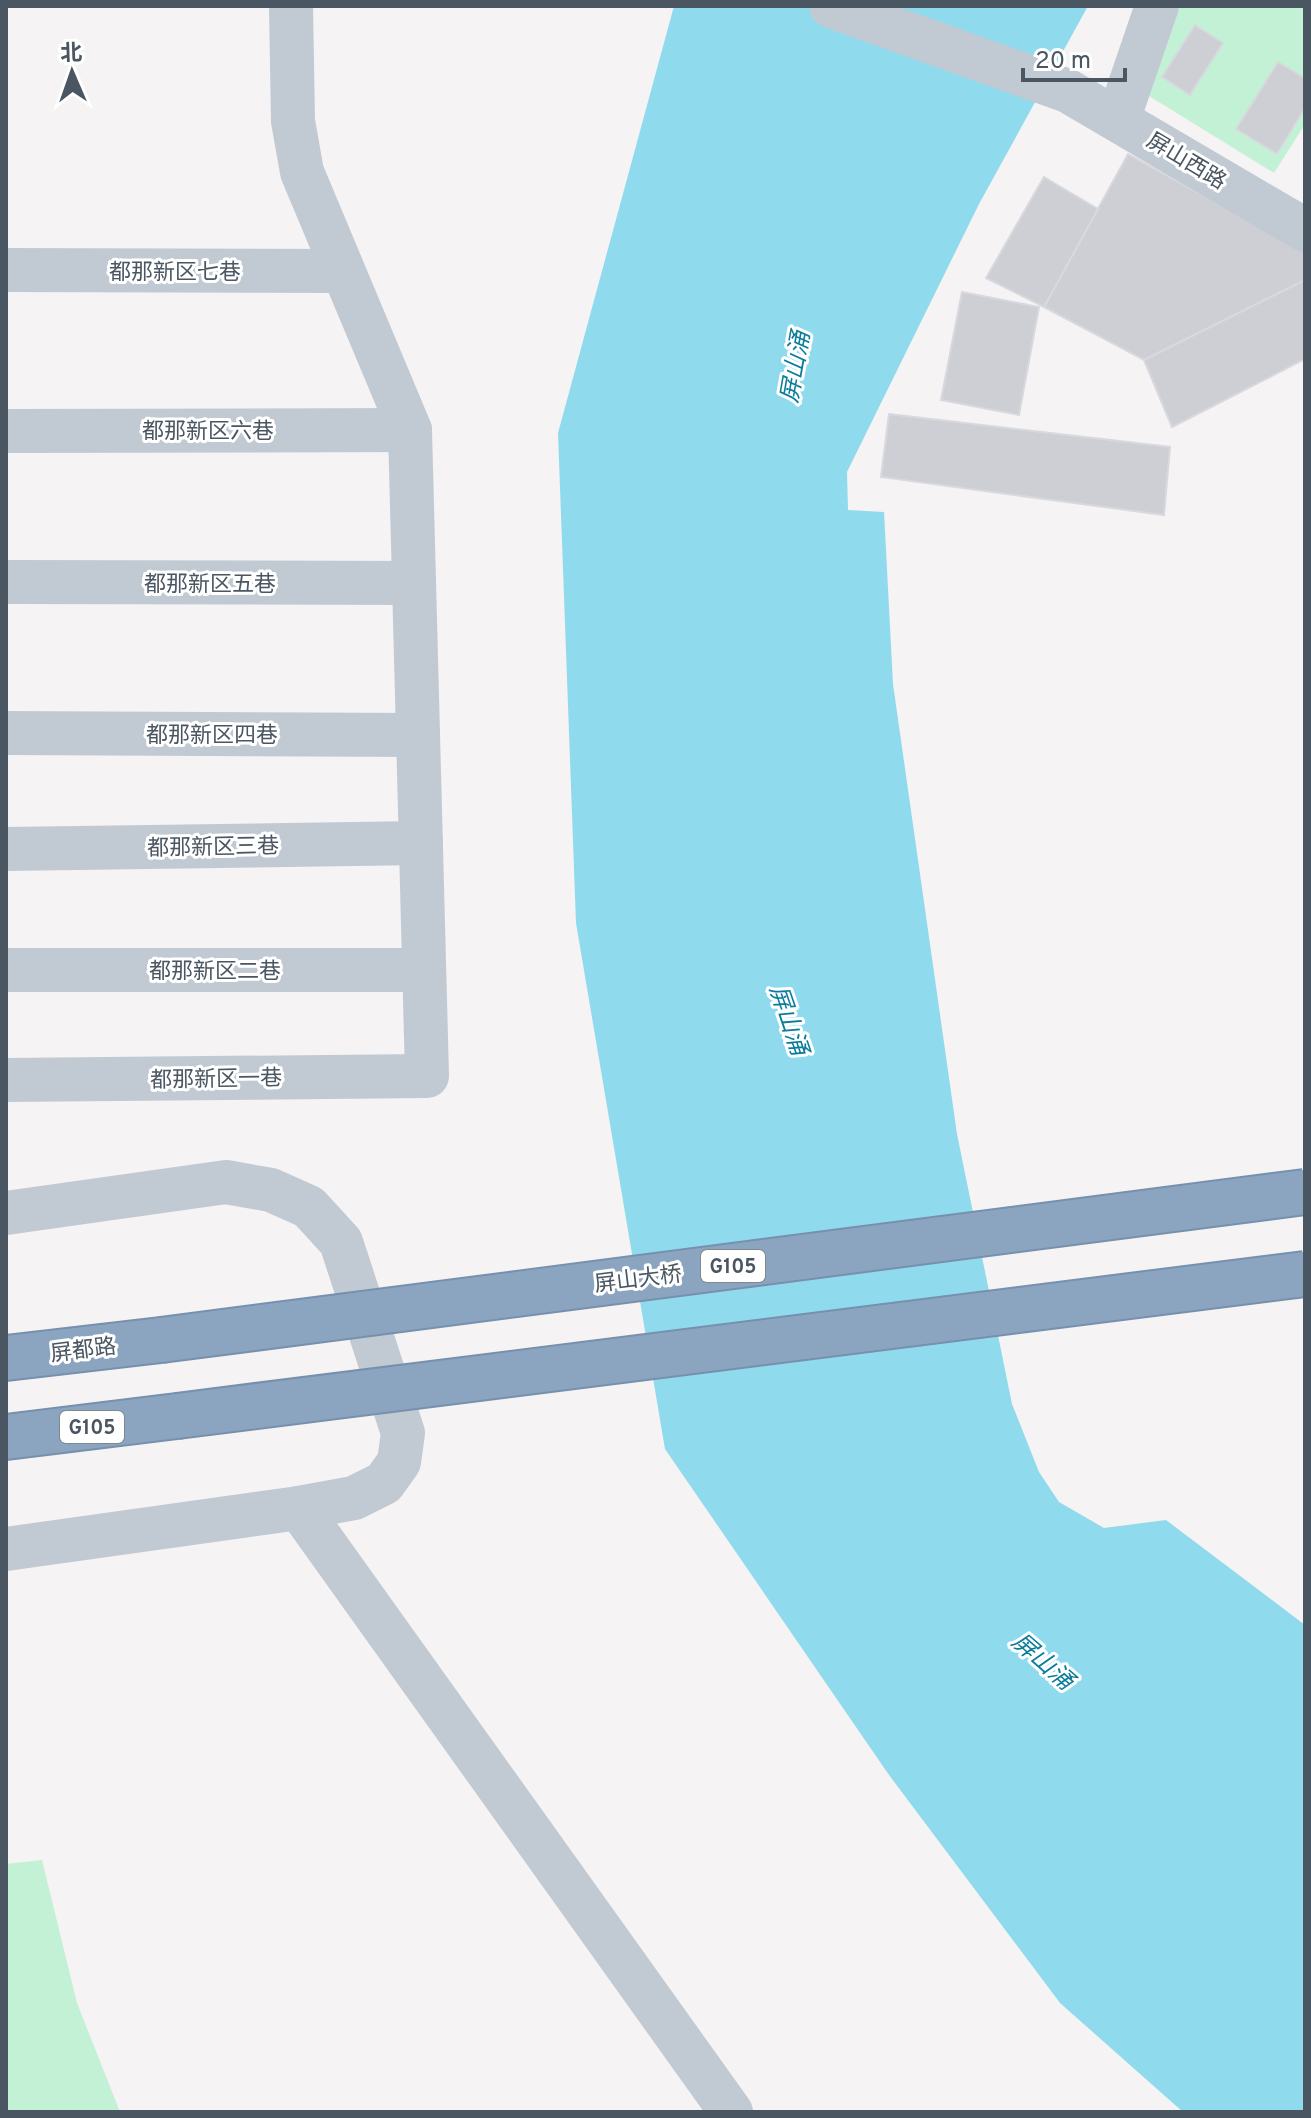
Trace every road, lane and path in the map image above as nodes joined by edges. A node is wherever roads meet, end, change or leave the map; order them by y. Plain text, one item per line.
1 (291, 6) edge
2 (831, 6) edge
3 (1157, 6) edge
4 (1118, 120) junction
5 (1305, 230) edge
6 (6, 270) edge
7 (343, 271) junction
8 (410, 430) junction
9 (6, 431) edge
10 (6, 582) edge
11 (414, 583) junction
12 (6, 733) edge
13 (418, 735) junction
14 (421, 843) junction
15 (6, 849) edge
16 (6, 970) edge
17 (424, 970) junction
18 (6, 1080) edge
19 (1305, 1192) edge
20 (6, 1213) edge
21 (1305, 1274) edge
22 (161, 1340) joint
23 (6, 1358) edge
24 (6, 1437) edge
25 (299, 1508) junction
26 (6, 1549) edge
27 (731, 2112) edge

1 - 7 street
2 - 4 street, 屏山西路
3 - 4 street
4 - 5 street, 屏山西路
6 - 7 street, 都那新区七巷
7 - 8 street
8 - 9 street, 都那新区六巷
8 - 11 street
10 - 11 street, 都那新区五巷
11 - 13 street
12 - 13 street, 都那新区四巷
13 - 14 street
14 - 15 street, 都那新区三巷
14 - 17 street
16 - 17 street, 都那新区二巷
17 - 18 street, 都那新区一巷
19 - 22 highway, 屏山大桥 / G105, bridge
20 - 25 street
21 - 24 highway, G105, bridge
22 - 23 highway, 屏都路 / G105
25 - 26 street
25 - 27 street

